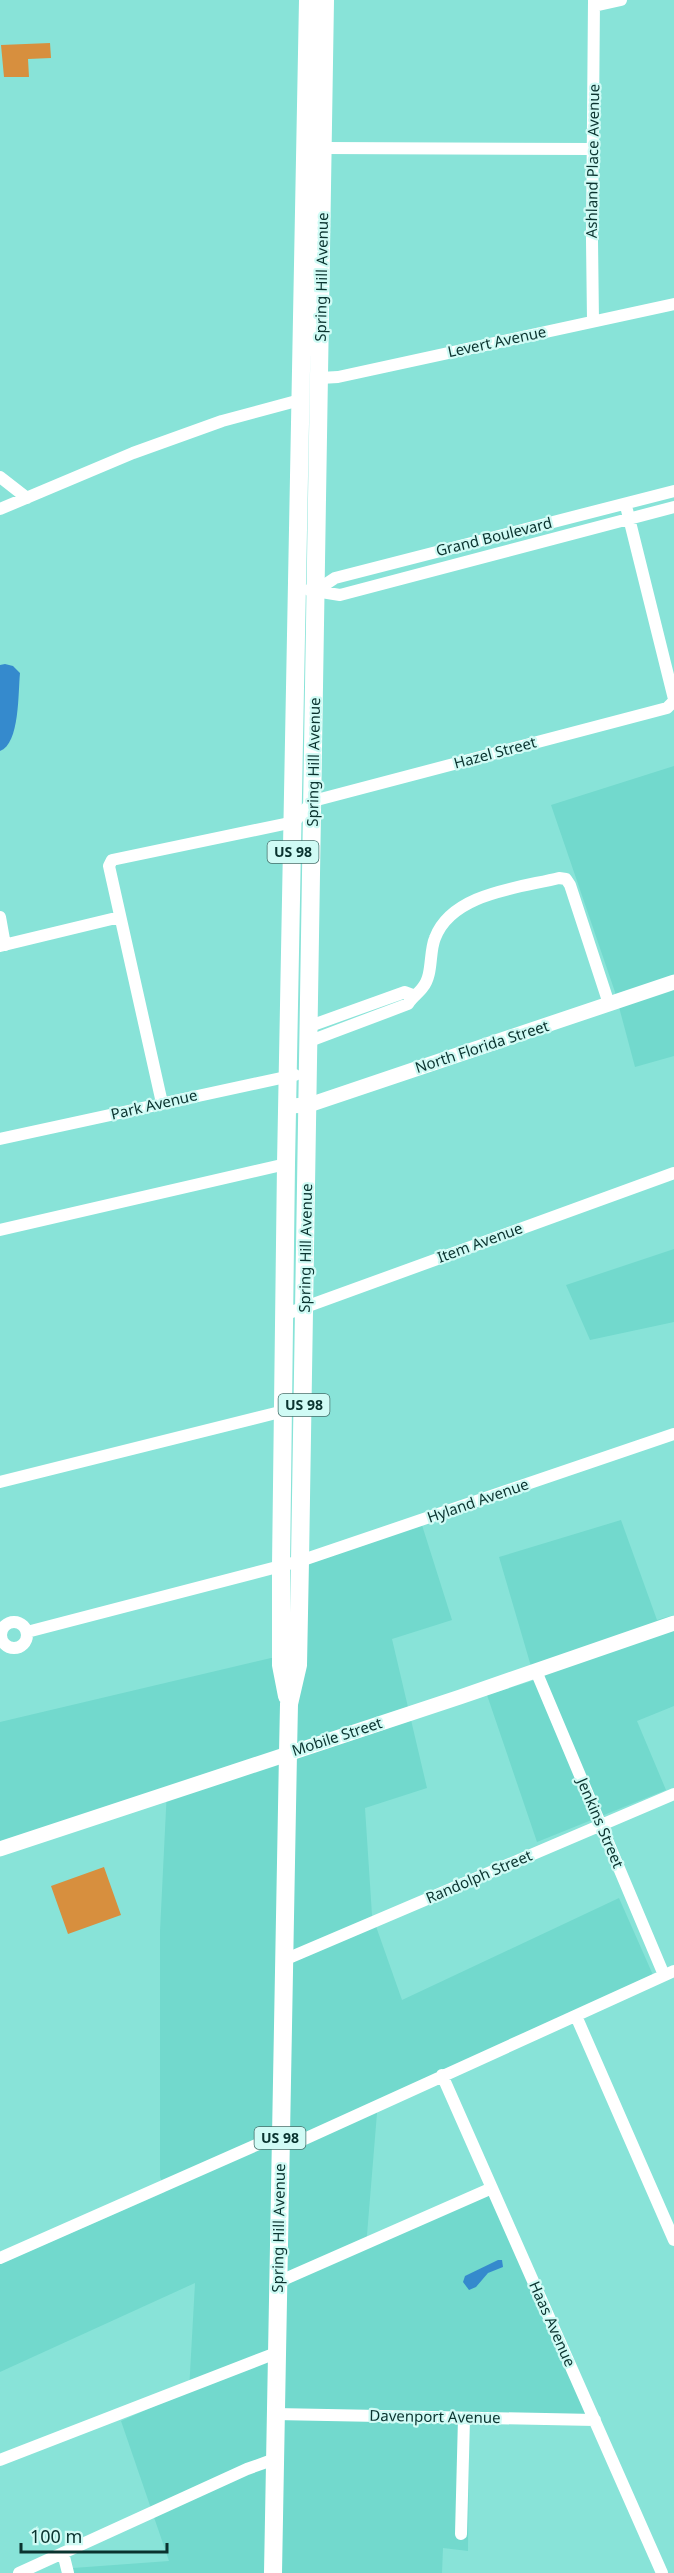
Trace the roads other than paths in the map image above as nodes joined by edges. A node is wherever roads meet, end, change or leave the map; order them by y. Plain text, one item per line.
1 (308, 0) edge
2 (325, 0) edge
3 (621, 0) edge
4 (594, 3) edge
5 (316, 37) junction
6 (324, 148) junction
7 (593, 149) junction
8 (674, 304) edge
9 (593, 321) junction
10 (320, 378) junction
11 (300, 400) junction
12 (0, 477) edge
13 (674, 491) edge
14 (27, 498) junction
15 (625, 503) junction
16 (674, 507) edge
17 (0, 509) edge
18 (629, 518) junction
19 (297, 590) junction
20 (317, 590) junction
21 (674, 700) edge
22 (313, 801) junction
23 (294, 822) junction
24 (0, 917) edge
25 (120, 917) junction
26 (3, 946) edge
27 (674, 982) edge
28 (609, 1004) junction
29 (310, 1034) junction
30 (290, 1075) junction
31 (309, 1076) junction
32 (162, 1103) junction
33 (309, 1105) junction
34 (289, 1106) junction
35 (0, 1139) edge
36 (286, 1164) junction
37 (674, 1173) edge
38 (0, 1230) edge
39 (305, 1306) junction
40 (286, 1314) junction
41 (303, 1406) junction
42 (284, 1411) junction
43 (674, 1434) edge
44 (0, 1482) edge
45 (300, 1561) junction
46 (281, 1566) junction
47 (674, 1623) edge
48 (27, 1632) dead end
49 (536, 1671) junction
50 (289, 1704) junction
51 (288, 1753) junction
52 (674, 1794) edge
53 (601, 1825) junction
54 (0, 1850) edge
55 (284, 1960) junction
56 (669, 1973) edge
57 (576, 2016) junction
58 (442, 2075) junction
59 (280, 2141) junction
60 (492, 2188) junction
61 (674, 2240) edge
62 (0, 2258) edge
63 (278, 2283) junction
64 (276, 2352) junction
65 (275, 2414) junction
66 (464, 2418) junction
67 (594, 2420) junction
68 (275, 2459) junction
69 (0, 2460) edge
70 (460, 2534) dead end
71 (63, 2553) junction
72 (19, 2573) edge
73 (68, 2573) edge
74 (273, 2573) edge
75 (662, 2573) edge

1 - 5 main road, Spring Hill Avenue / US 98
2 - 5 main road, Spring Hill Avenue / US 98
3 - 4 street
4 - 7 street, Ashland Place Avenue
5 - 6 main road, Spring Hill Avenue / US 98
5 - 11 main road, Spring Hill Avenue / US 98
6 - 7 street
6 - 10 main road, Spring Hill Avenue / US 98
7 - 9 street, Ashland Place Avenue
8 - 9 street, Levert Avenue
9 - 10 street, Levert Avenue
10 - 20 main road, Spring Hill Avenue / US 98
11 - 14 street
11 - 19 main road, Spring Hill Avenue / US 98
12 - 14 street
13 - 15 street, Grand Boulevard
14 - 17 street
15 - 18 street
15 - 20 street, Grand Boulevard
16 - 18 street, Grand Boulevard
18 - 20 street, Grand Boulevard
18 - 21 street
19 - 20 street, Grand Boulevard
19 - 23 main road, Spring Hill Avenue / US 98
20 - 22 main road, Spring Hill Avenue / US 98
21 - 22 street, Hazel Street
22 - 23 street
22 - 29 main road, Spring Hill Avenue / US 98
23 - 25 street
23 - 30 main road, Spring Hill Avenue / US 98
24 - 26 street
25 - 26 street
25 - 32 street
27 - 28 street, North Florida Street
28 - 29 street
28 - 33 street, North Florida Street
29 - 31 main road, Spring Hill Avenue / US 98
30 - 31 street, Park Avenue
30 - 32 street, Park Avenue
30 - 34 main road, Spring Hill Avenue / US 98
31 - 33 main road, Spring Hill Avenue / US 98
32 - 35 street, Park Avenue
33 - 34 street, North Florida Street
33 - 39 main road, Spring Hill Avenue / US 98
34 - 36 main road, Spring Hill Avenue / US 98
36 - 38 street
36 - 40 main road, Spring Hill Avenue / US 98
37 - 39 street, Item Avenue
39 - 40 street, Item Avenue
39 - 41 main road, Spring Hill Avenue / US 98
40 - 42 main road, Spring Hill Avenue / US 98
41 - 42 street
41 - 45 main road, Spring Hill Avenue / US 98
42 - 44 street
42 - 46 main road, Spring Hill Avenue / US 98
43 - 45 street, Hyland Avenue
45 - 46 street, Hyland Avenue
45 - 50 main road, Spring Hill Avenue / US 98
46 - 48 street, Hyland Avenue
46 - 50 main road, Spring Hill Avenue / US 98
47 - 49 street, Mobile Street
49 - 51 street, Mobile Street
49 - 53 street, Jenkins Street
50 - 51 main road, Spring Hill Avenue / US 98
51 - 54 street, Mobile Street
51 - 55 main road, Spring Hill Avenue / US 98
52 - 53 street, Randolph Street
53 - 55 street, Randolph Street
53 - 56 street, Jenkins Street
55 - 59 main road, Spring Hill Avenue / US 98
56 - 57 street
57 - 58 street
57 - 61 street
58 - 59 street
58 - 60 street, Haas Avenue
59 - 62 street
59 - 63 main road, Spring Hill Avenue / US 98
60 - 63 street
60 - 67 street, Haas Avenue
63 - 64 main road, Spring Hill Avenue / US 98
64 - 65 main road, Spring Hill Avenue / US 98
64 - 69 street
65 - 66 street, Davenport Avenue
65 - 68 main road, Spring Hill Avenue / US 98
66 - 67 street, Davenport Avenue
66 - 70 street
67 - 75 street, Haas Avenue
68 - 71 street
68 - 74 main road, Spring Hill Avenue / US 98
71 - 72 street
71 - 73 street

